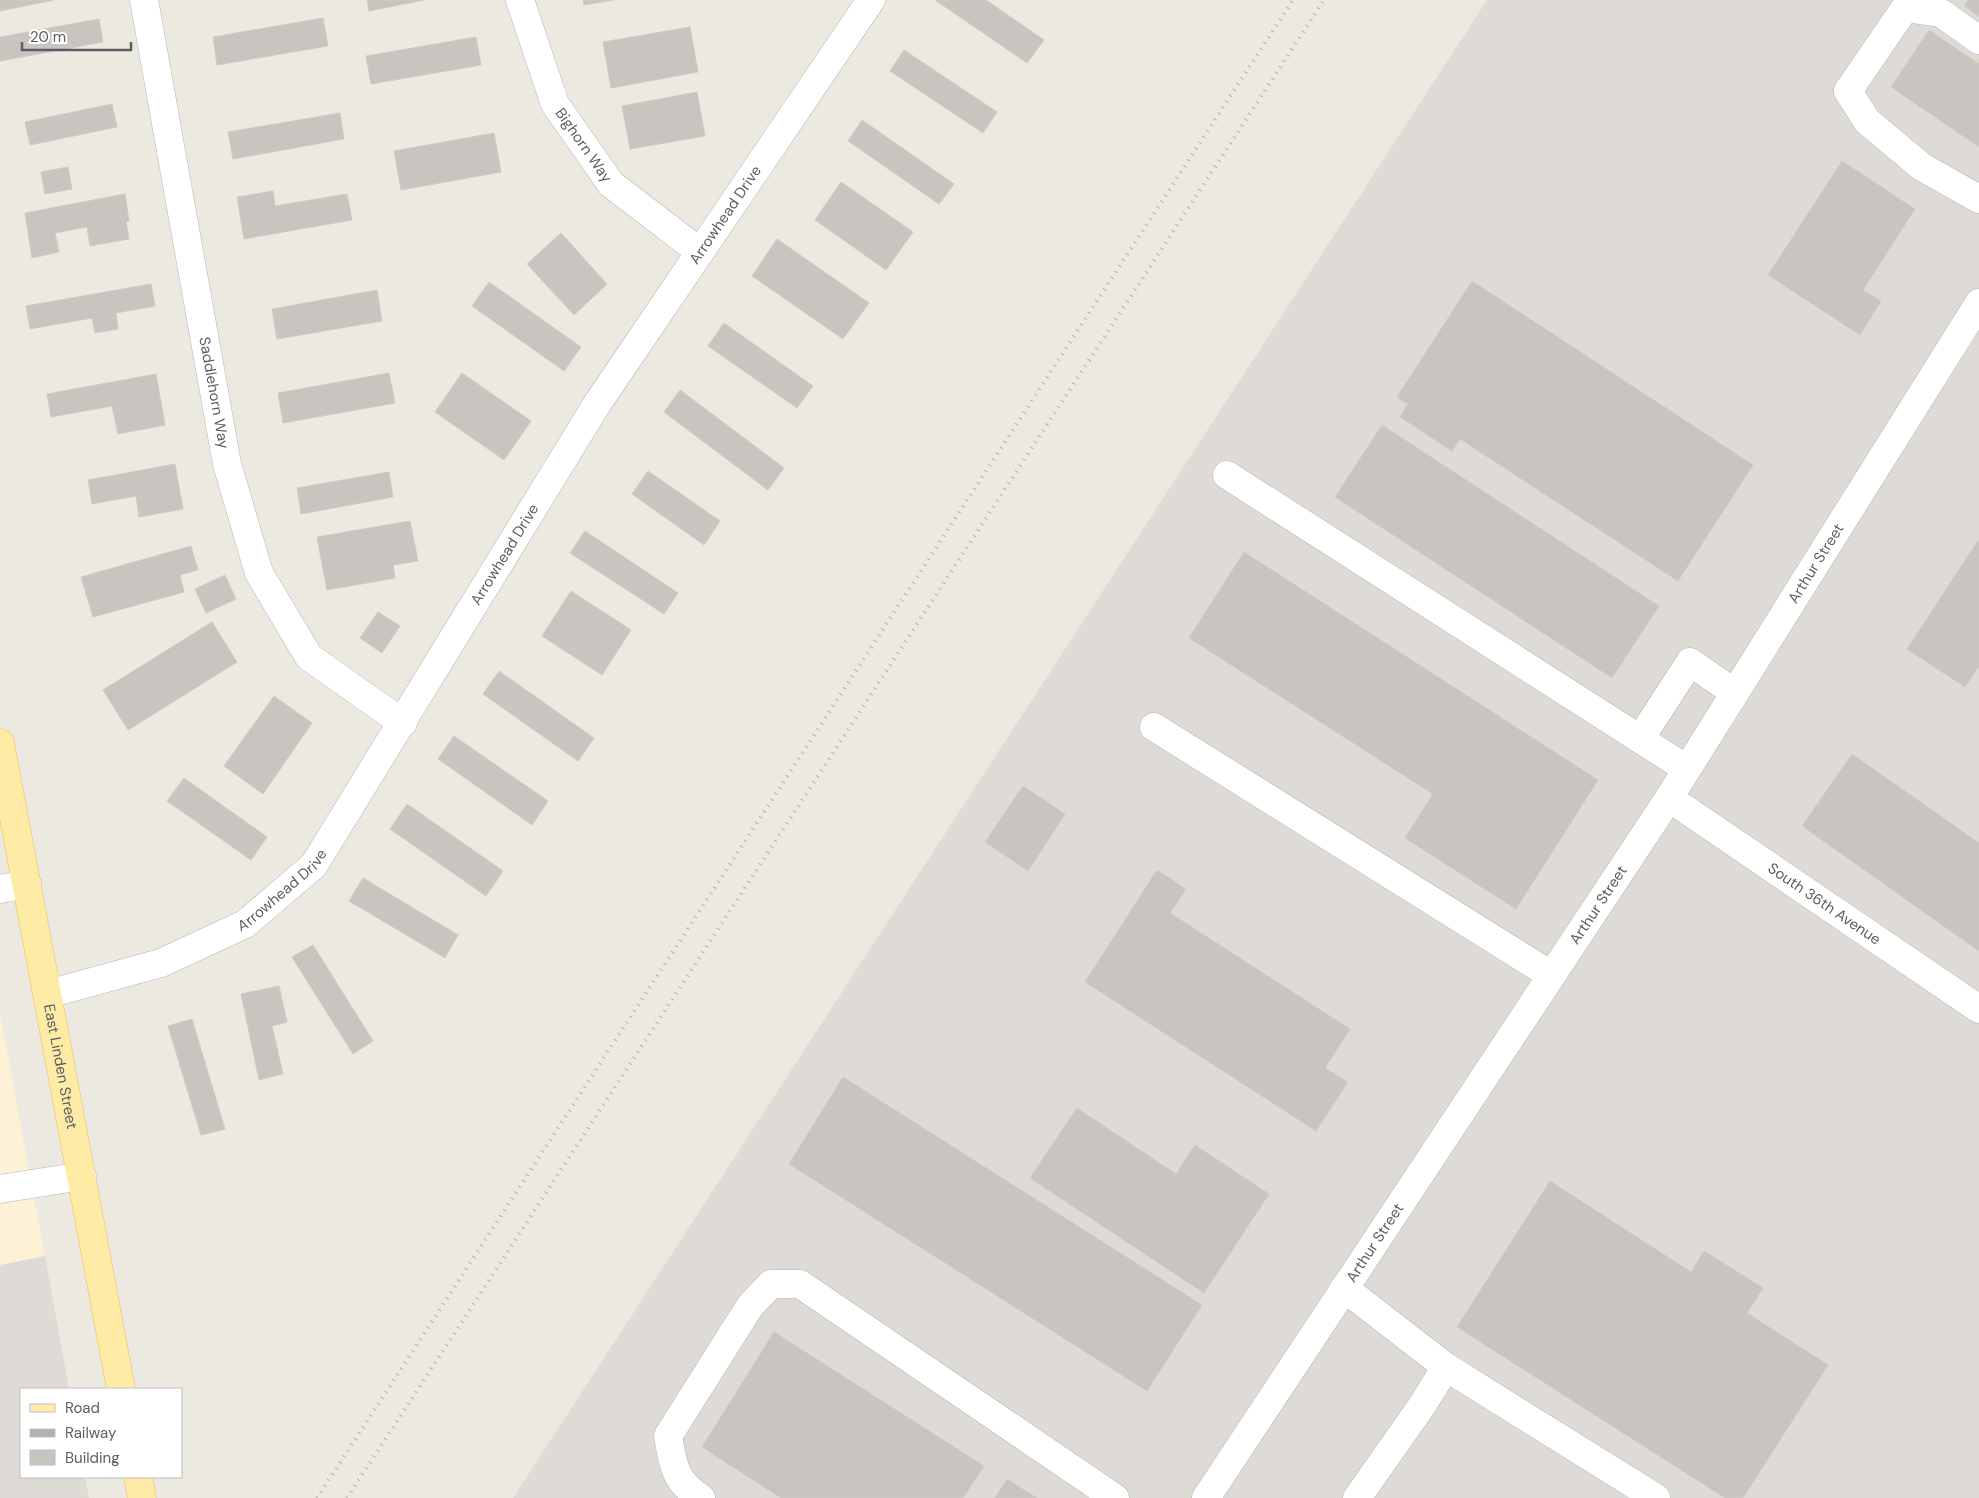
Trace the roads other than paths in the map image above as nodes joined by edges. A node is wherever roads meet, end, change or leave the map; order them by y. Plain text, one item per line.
1 (144, 0) edge
2 (520, 0) edge
3 (872, 0) edge
4 (1979, 40) edge
5 (1979, 199) edge
6 (700, 252) junction
7 (1979, 303) edge
8 (1227, 475) dead end
9 (1735, 693) junction
10 (403, 723) junction
11 (1154, 727) dead end
12 (1640, 739) junction
13 (0, 743) edge
14 (1687, 769) junction
15 (1669, 798) junction
16 (27, 884) junction
17 (0, 889) edge
18 (1551, 975) junction
19 (48, 994) junction
20 (1979, 1009) edge
21 (82, 1176) junction
22 (0, 1189) edge
23 (1344, 1288) junction
24 (1446, 1367) junction
25 (121, 1388) edge
26 (138, 1478) edge
27 (142, 1498) edge
28 (701, 1498) edge
29 (1116, 1498) edge
30 (1206, 1498) edge
31 (1357, 1498) edge
32 (1656, 1498) edge

1 - 10 street, Saddlehorn Way
2 - 6 street, Bighorn Way
3 - 6 street, Arrowhead Drive
4 - 5 street
6 - 10 street, Arrowhead Drive
7 - 9 street, Arthur Street
8 - 12 street
9 - 12 street
9 - 14 street, Arthur Street
10 - 19 street, Arrowhead Drive
11 - 18 street
12 - 14 street
13 - 16 main road, East Linden Street
14 - 15 street, Arthur Street
15 - 18 street, Arthur Street
15 - 20 street, South 36th Avenue
16 - 17 street
16 - 19 main road, East Linden Street
18 - 23 street, Arthur Street
19 - 21 main road, East Linden Street
21 - 22 street
21 - 25 main road, East Linden Street
23 - 24 street
23 - 30 street, Arthur Street
24 - 31 street
24 - 32 street
26 - 27 main road
28 - 29 street

